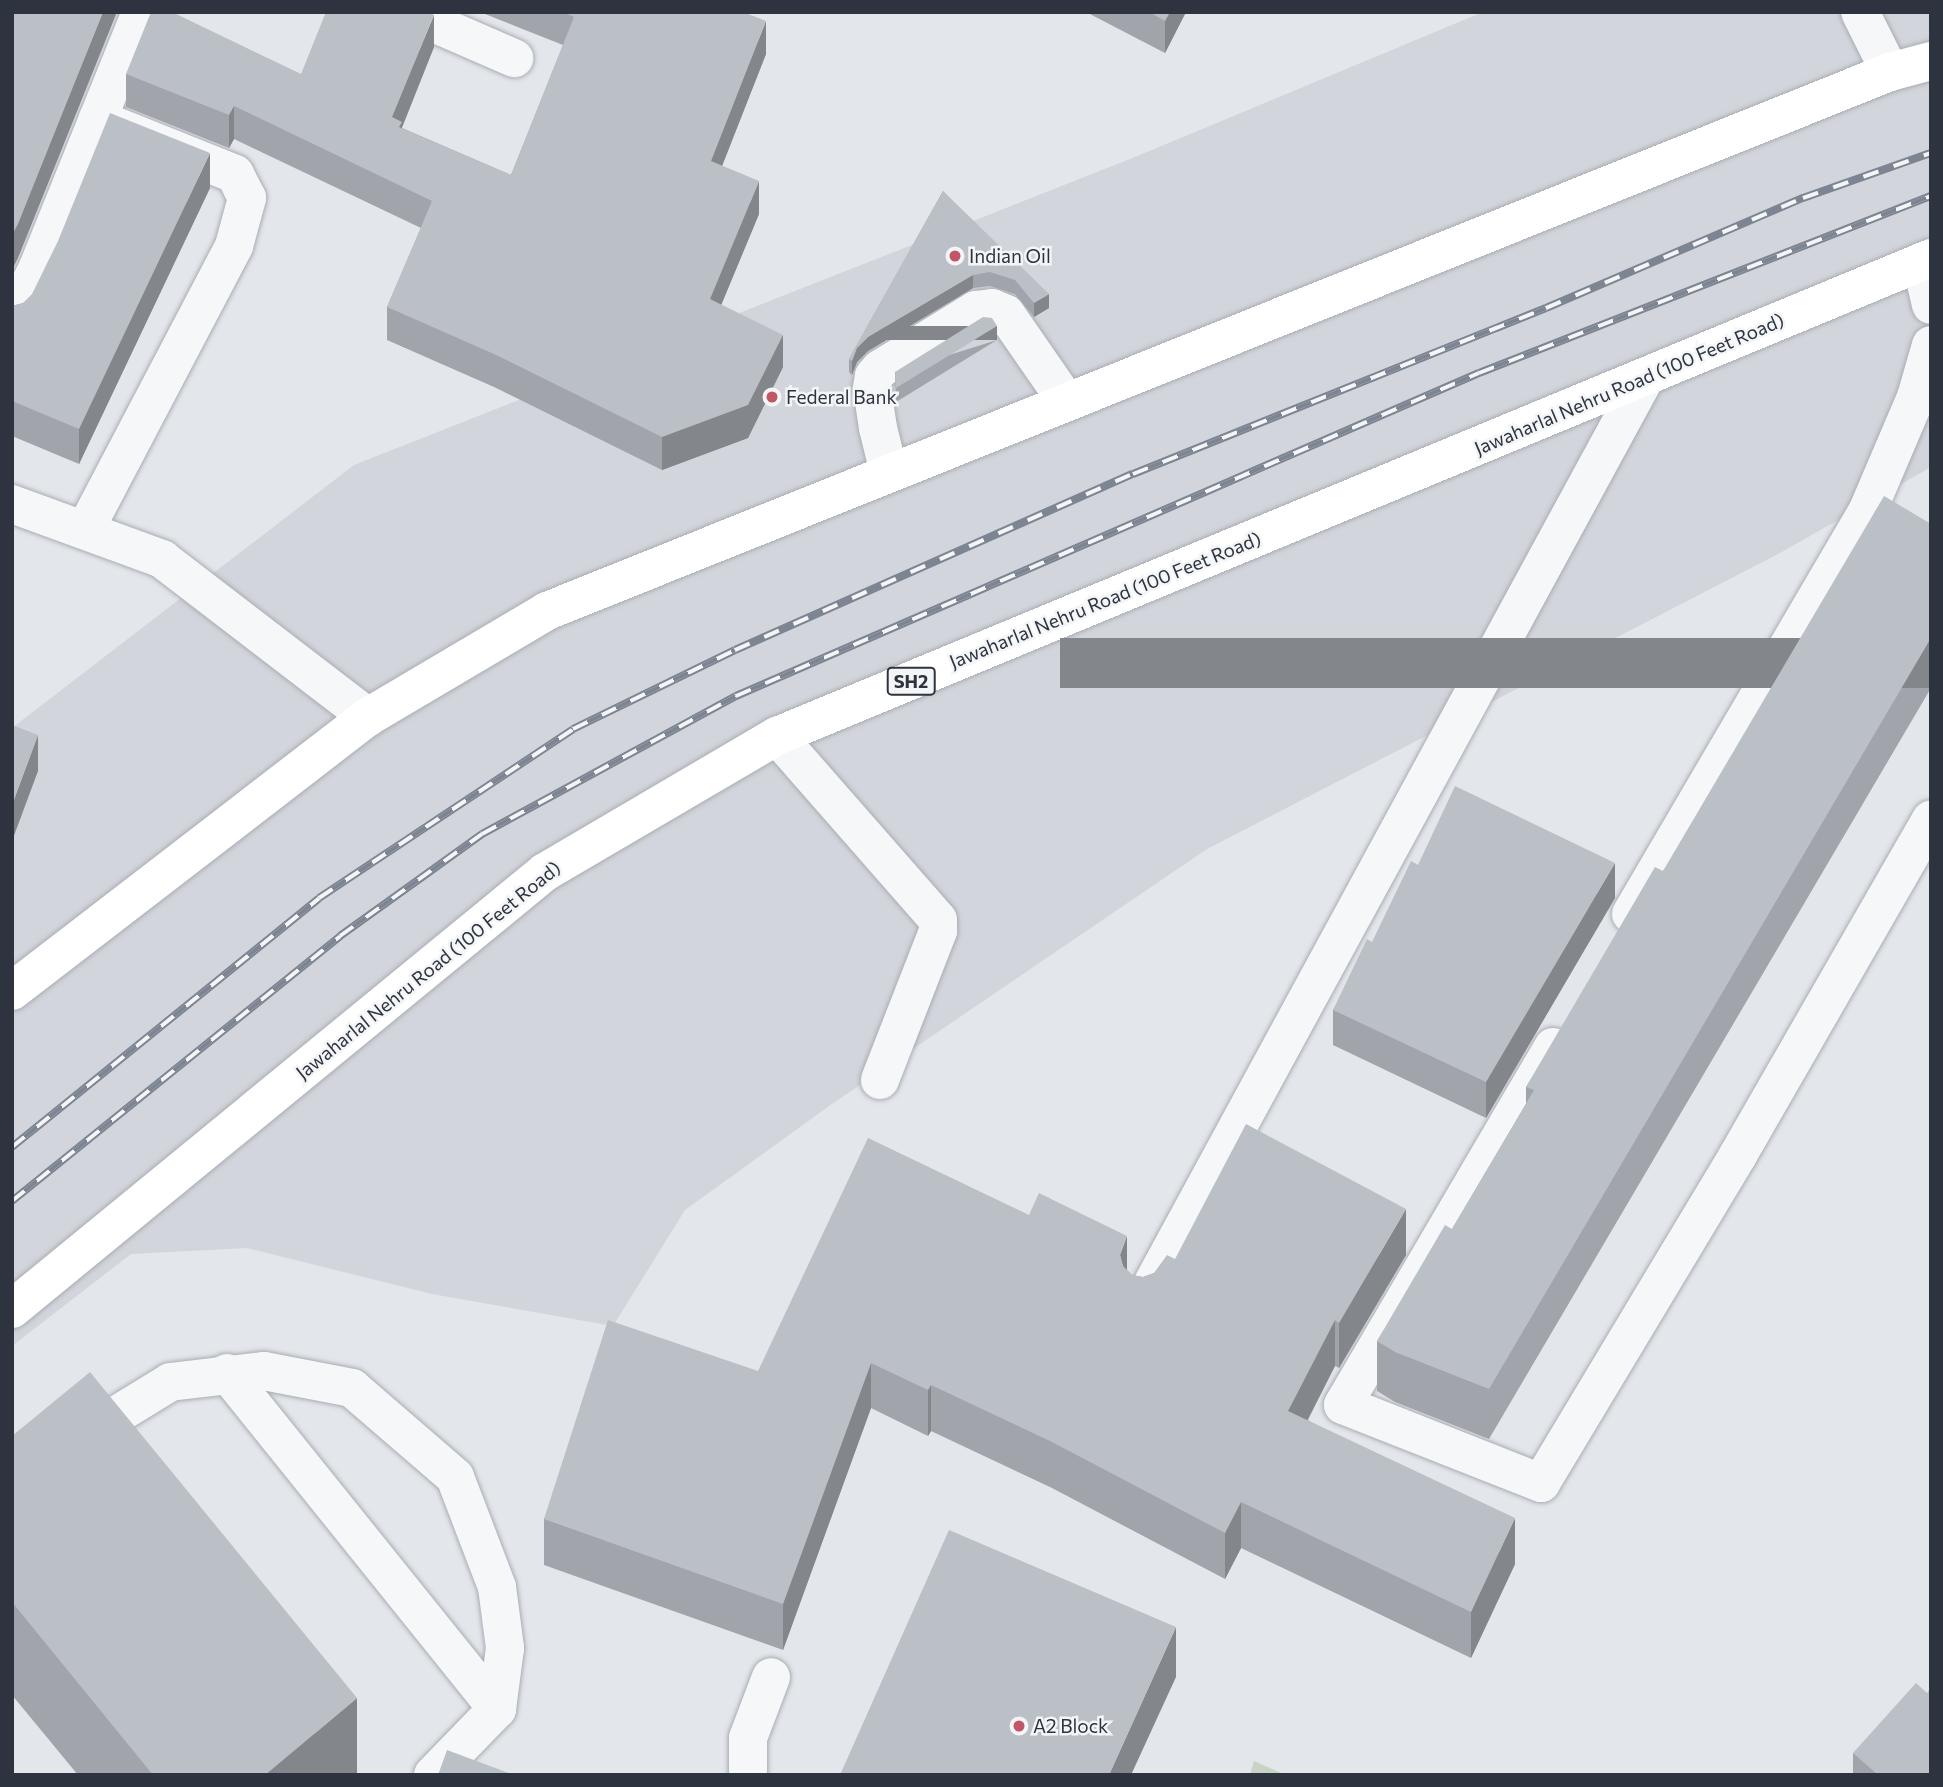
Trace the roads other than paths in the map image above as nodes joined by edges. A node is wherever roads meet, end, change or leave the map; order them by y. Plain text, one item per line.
1 (141, 12) edge
2 (408, 12) edge
3 (1860, 12) edge
4 (514, 58) dead end
5 (1931, 61) edge
6 (1890, 72) junction
7 (98, 119) junction
8 (1926, 260) edge
9 (25, 262) edge
10 (1931, 306) edge
11 (12, 319) edge
12 (1931, 345) edge
13 (1645, 378) junction
14 (1068, 402) junction
15 (889, 473) junction
16 (12, 504) edge
17 (85, 530) junction
18 (368, 717) junction
19 (777, 736) junction
20 (1931, 819) edge
21 (1612, 946) edge
22 (12, 991) edge
23 (1569, 1019) edge
24 (880, 1080) dead end
25 (1142, 1301) edge
26 (12, 1310) edge
27 (227, 1373) junction
28 (12, 1479) edge
29 (771, 1677) dead end
30 (497, 1709) junction
31 (433, 1775) edge
32 (748, 1775) edge

1 - 7 street
2 - 4 street
3 - 6 street
5 - 6 main road
6 - 14 main road
7 - 9 street
7 - 17 street
8 - 10 street
8 - 13 main road, Jawaharlal Nehru Road (100 Feet Road) / SH2
9 - 11 street
12 - 21 street
13 - 19 main road, Jawaharlal Nehru Road (100 Feet Road) / SH2
13 - 25 street
14 - 15 main road
14 - 15 street
15 - 18 main road
16 - 17 street
17 - 18 street
18 - 22 main road
19 - 24 street
19 - 26 main road, Jawaharlal Nehru Road (100 Feet Road) / SH2
20 - 23 street
27 - 28 street
27 - 30 street
27 - 30 street
29 - 32 street
30 - 31 street

